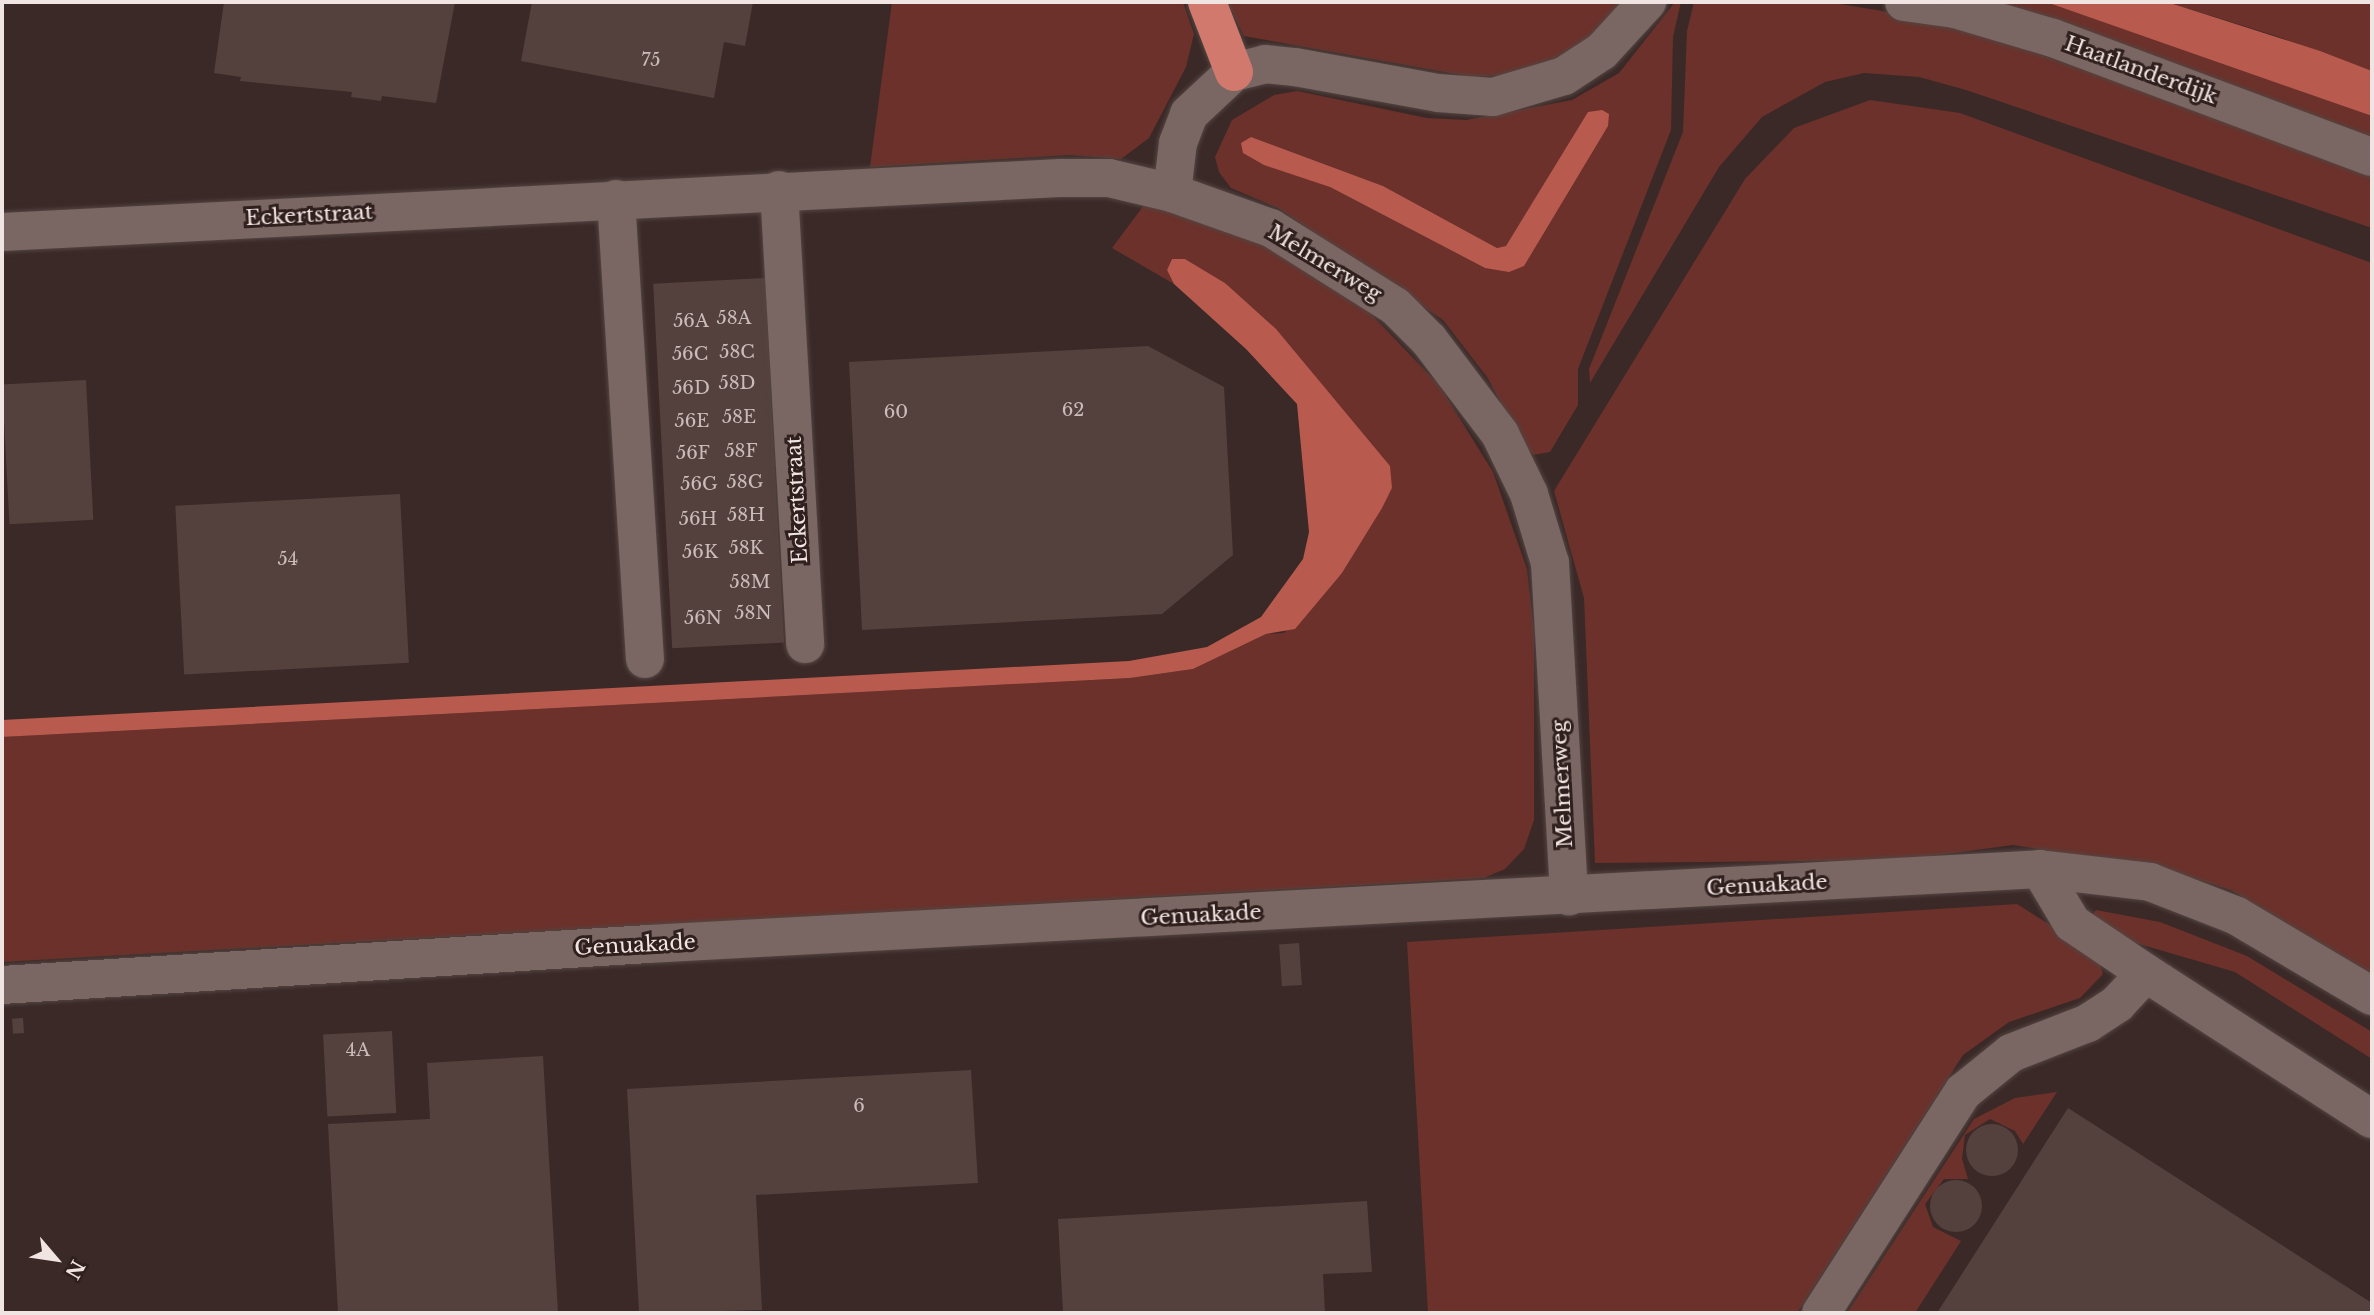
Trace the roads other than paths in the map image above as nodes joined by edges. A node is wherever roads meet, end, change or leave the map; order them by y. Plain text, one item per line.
1 (1207, 2) edge
2 (1647, 2) edge
3 (1904, 2) edge
4 (1234, 72) junction
5 (2372, 157) edge
6 (779, 190) junction
7 (1172, 193) junction
8 (616, 199) junction
9 (2, 232) edge
10 (805, 644) dead end
11 (645, 659) dead end
12 (2040, 869) junction
13 (1569, 896) junction
14 (2146, 973) junction
15 (2, 985) edge
16 (2372, 996) edge
17 (2372, 1119) edge
18 (1821, 1313) edge

1 - 4 highway
2 - 4 street
3 - 5 street, Haatlanderdijk
4 - 7 street
6 - 7 street, Eckertstraat
6 - 8 street, Eckertstraat
6 - 10 street, Eckertstraat
7 - 13 street, Melmerweg
8 - 9 street, Eckertstraat
8 - 11 street
12 - 13 street, Genuakade
12 - 14 street
12 - 16 street, Genuakade
13 - 15 street, Genuakade
14 - 17 street
14 - 18 street

